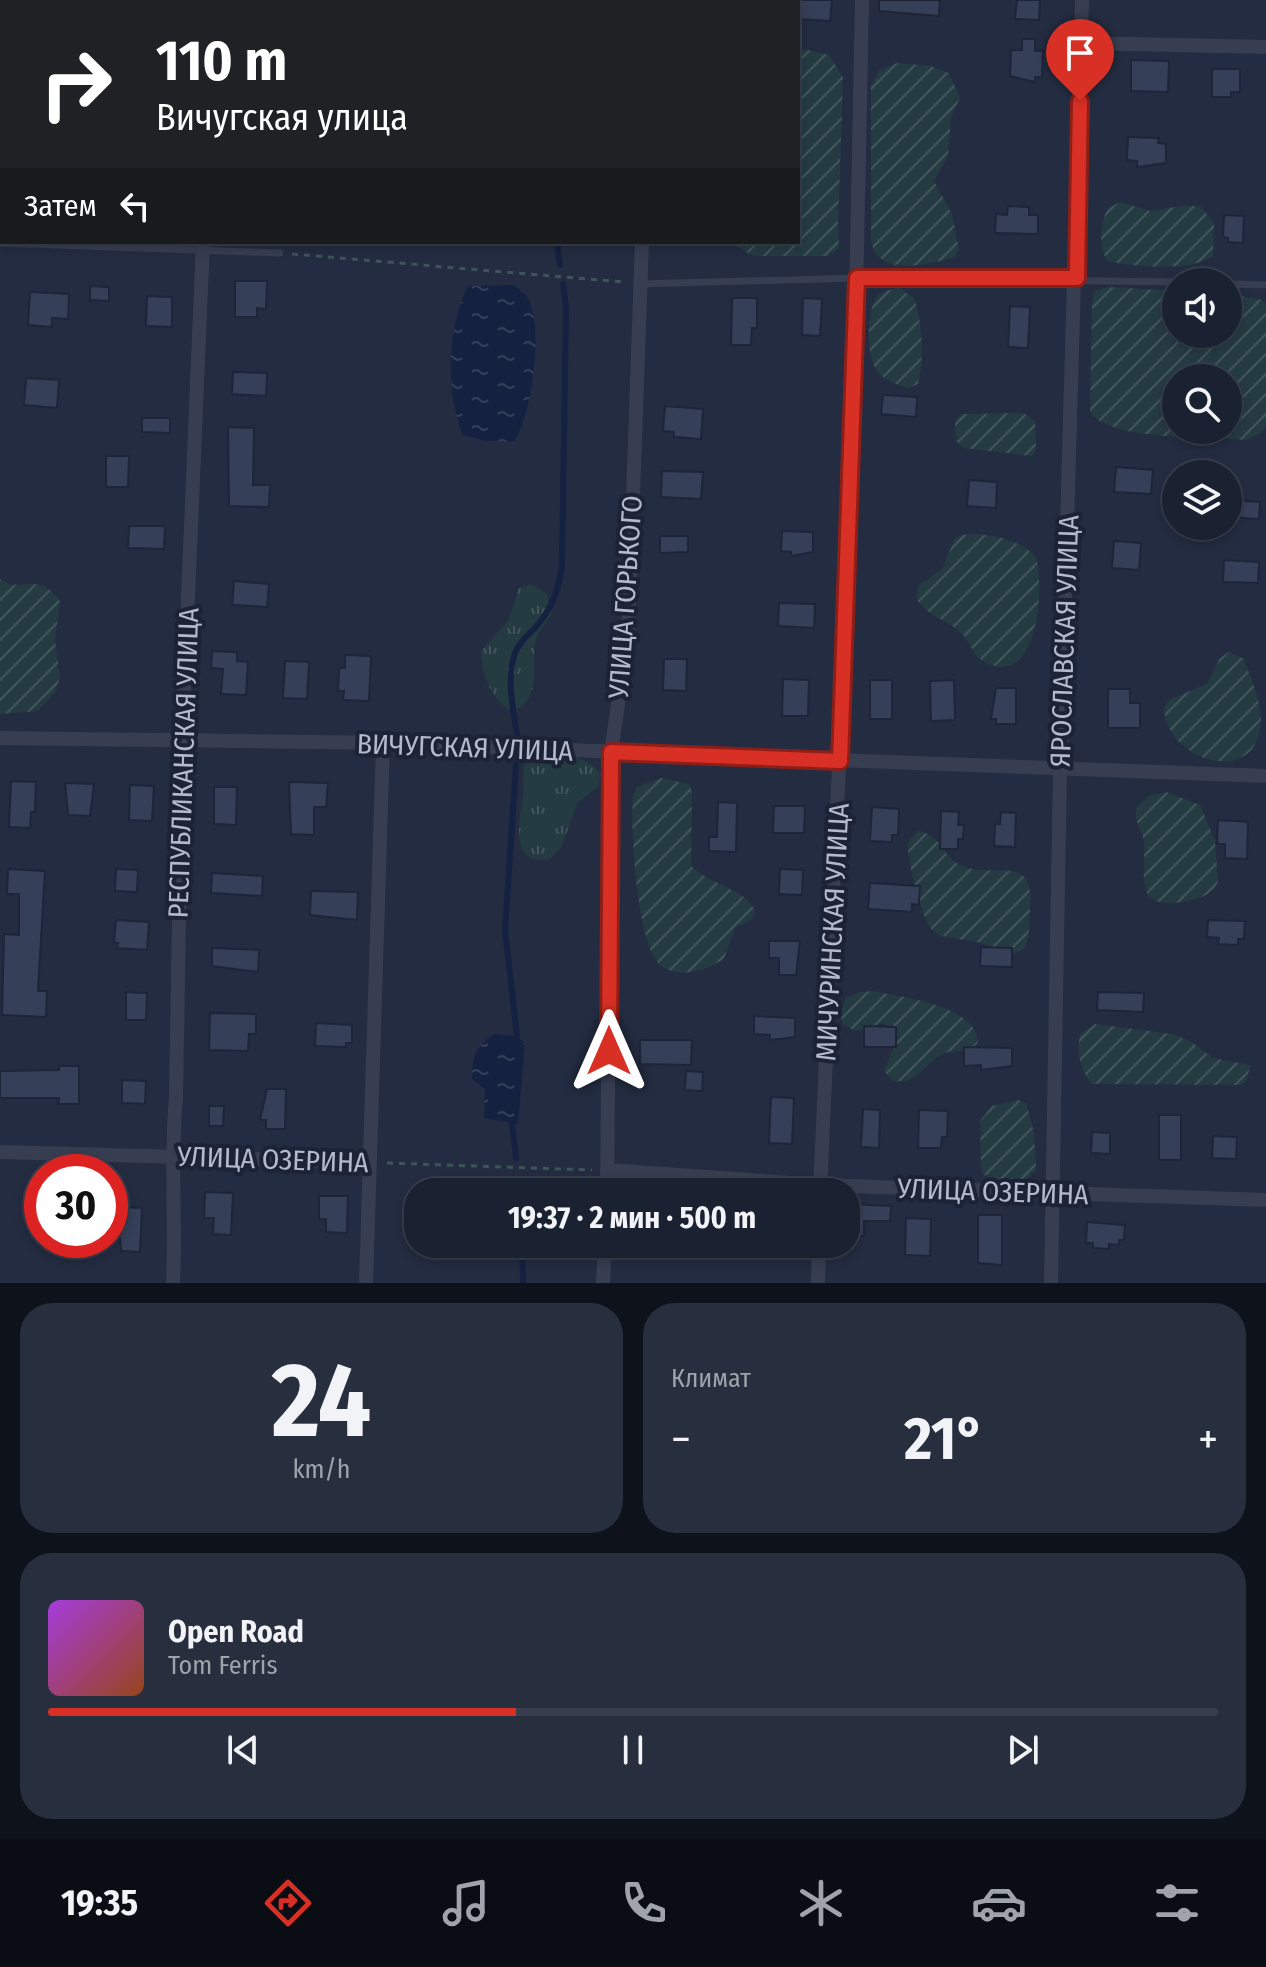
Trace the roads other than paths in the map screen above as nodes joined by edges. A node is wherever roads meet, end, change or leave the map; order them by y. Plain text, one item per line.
1 (862, 0) edge
2 (1082, 0) edge
3 (1081, 43) junction
4 (1266, 47) edge
5 (51, 244) edge
6 (642, 244) edge
7 (203, 247) edge
8 (280, 253) road end
9 (857, 278) junction
10 (1077, 278) junction
11 (1162, 281) edge
12 (640, 284) junction
13 (1242, 284) edge
14 (1266, 285) edge
15 (0, 738) edge
16 (182, 739) junction
17 (383, 743) junction
18 (611, 752) junction
19 (840, 761) junction
20 (1060, 769) junction
21 (1266, 776) edge
22 (0, 1152) edge
23 (171, 1156) junction
24 (368, 1162) junction
25 (608, 1170) junction
26 (608, 1178) edge
27 (697, 1178) edge
28 (821, 1178) edge
29 (860, 1190) edge
30 (1054, 1192) junction
31 (1266, 1200) edge
32 (604, 1258) edge
33 (819, 1258) edge
34 (173, 1283) edge
35 (366, 1283) edge
36 (603, 1283) edge
37 (818, 1283) edge
38 (1051, 1283) edge

1 - 9 street, МИЧУРИНСКАЯ УЛИЦА
2 - 3 street, ЯРОСЛАВСКАЯ УЛИЦА
3 - 4 street
3 - 10 street, ЯРОСЛАВСКАЯ УЛИЦА
5 - 7 lane
6 - 12 street, УЛИЦА ГОРЬКОГО
7 - 8 lane
7 - 16 street, РЕСПУБЛИКАНСКАЯ УЛИЦА
9 - 10 lane
9 - 12 lane
9 - 19 street, МИЧУРИНСКАЯ УЛИЦА
10 - 11 lane
10 - 20 street, ЯРОСЛАВСКАЯ УЛИЦА
12 - 18 street, УЛИЦА ГОРЬКОГО
13 - 14 lane
15 - 16 street, ВИЧУГСКАЯ УЛИЦА
16 - 17 street, ВИЧУГСКАЯ УЛИЦА
16 - 23 street, РЕСПУБЛИКАНСКАЯ УЛИЦА
17 - 18 street, ВИЧУГСКАЯ УЛИЦА
17 - 24 street
18 - 19 street, ВИЧУГСКАЯ УЛИЦА
18 - 25 street, УЛИЦА ГОРЬКОГО
19 - 20 street, ВИЧУГСКАЯ УЛИЦА
19 - 28 street, МИЧУРИНСКАЯ УЛИЦА
20 - 21 street, ВИЧУГСКАЯ УЛИЦА
20 - 30 street, ЯРОСЛАВСКАЯ УЛИЦА
22 - 23 street, УЛИЦА ОЗЕРИНА
23 - 24 street, УЛИЦА ОЗЕРИНА
23 - 34 street, РЕСПУБЛИКАНСКАЯ УЛИЦА
24 - 35 street
25 - 26 street, УЛИЦА ГОРЬКОГО
25 - 27 street, УЛИЦА ОЗЕРИНА
29 - 30 street, УЛИЦА ОЗЕРИНА
30 - 31 street, УЛИЦА ОЗЕРИНА
30 - 38 street, ЯРОСЛАВСКАЯ УЛИЦА
32 - 36 street
33 - 37 street

